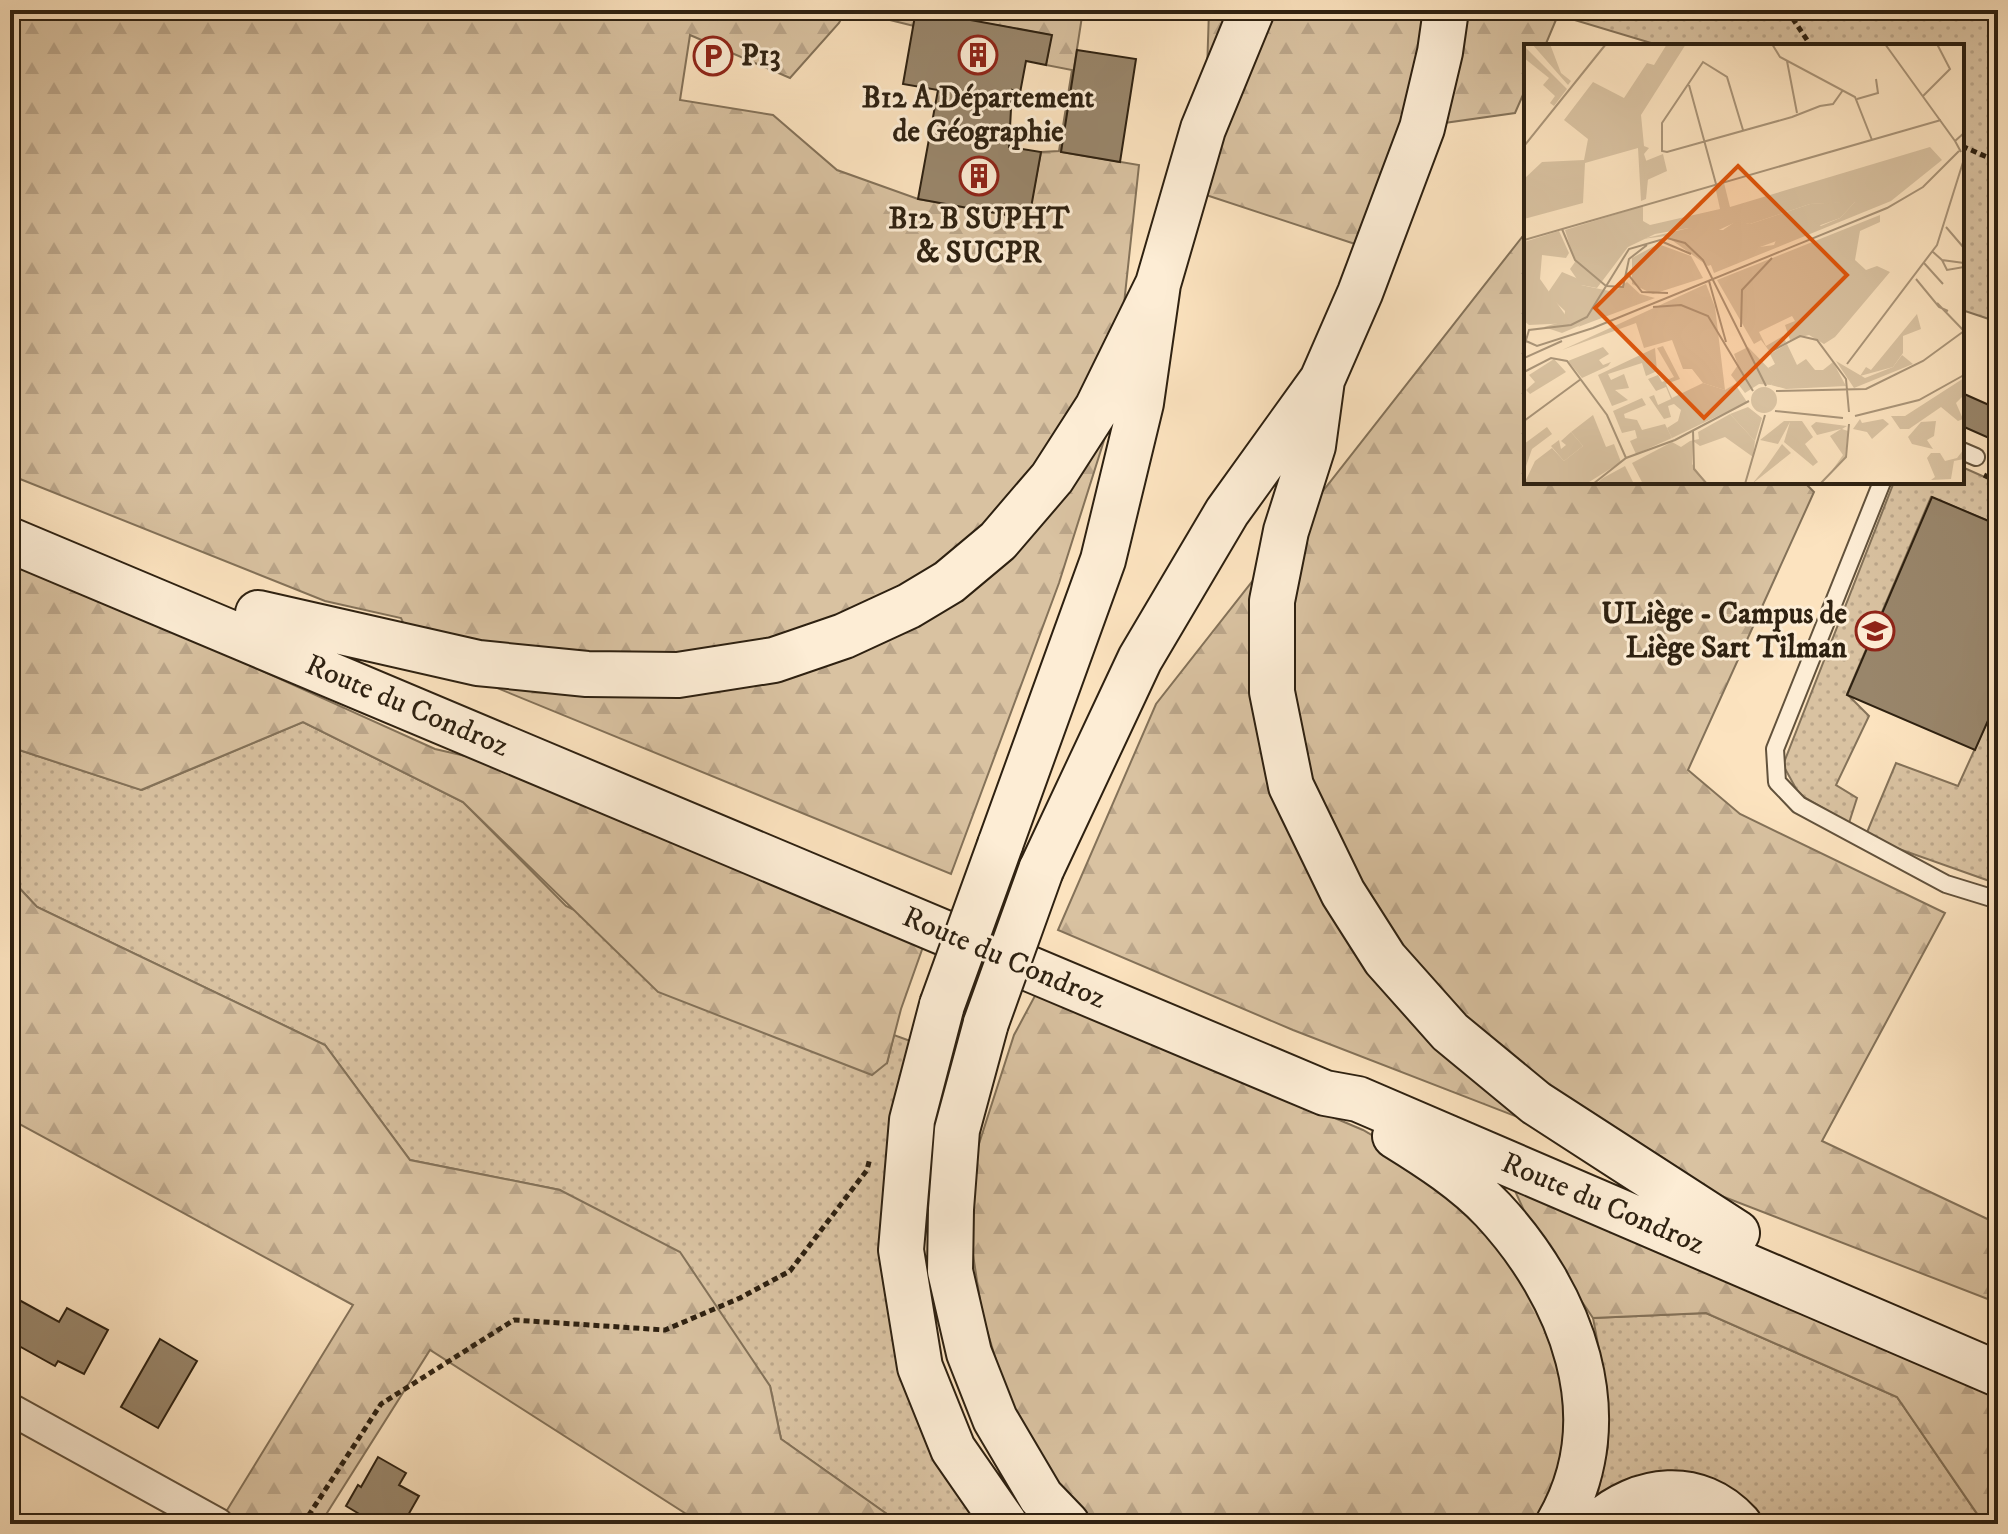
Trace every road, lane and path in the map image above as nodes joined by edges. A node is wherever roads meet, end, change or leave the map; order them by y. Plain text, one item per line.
1 (1252, 10) edge
2 (1446, 10) edge
3 (1787, 10) edge
4 (1810, 44) edge
5 (1964, 147) edge
6 (1998, 162) edge
7 (1158, 284) junction
8 (1322, 380) junction
9 (1881, 484) edge
10 (10, 508) edge
11 (10, 540) edge
12 (258, 613) junction
13 (1998, 900) edge
14 (1325, 1093) junction
15 (871, 1156) dead end
16 (1737, 1233) junction
17 (1998, 1342) edge
18 (1998, 1374) edge
19 (10, 1409) edge
20 (148, 1485) junction
21 (177, 1524) edge
22 (218, 1524) edge
23 (303, 1524) edge
24 (1005, 1524) edge
25 (1067, 1524) edge
26 (1558, 1524) edge
27 (1597, 1524) edge
28 (1739, 1524) edge

1 - 7 main road
2 - 8 main road
3 - 4 path
5 - 6 path
7 - 12 main road
7 - 24 main road, bridge
8 - 16 main road
8 - 25 main road, bridge
9 - 13 lane
10 - 12 main road, Route du Condroz
11 - 14 main road, Route du Condroz
12 - 16 main road, Route du Condroz
14 - 18 main road, Route du Condroz
14 - 26 main road
15 - 23 path
16 - 17 main road, Route du Condroz
19 - 20 street
20 - 21 street
20 - 22 street
27 - 28 main road

